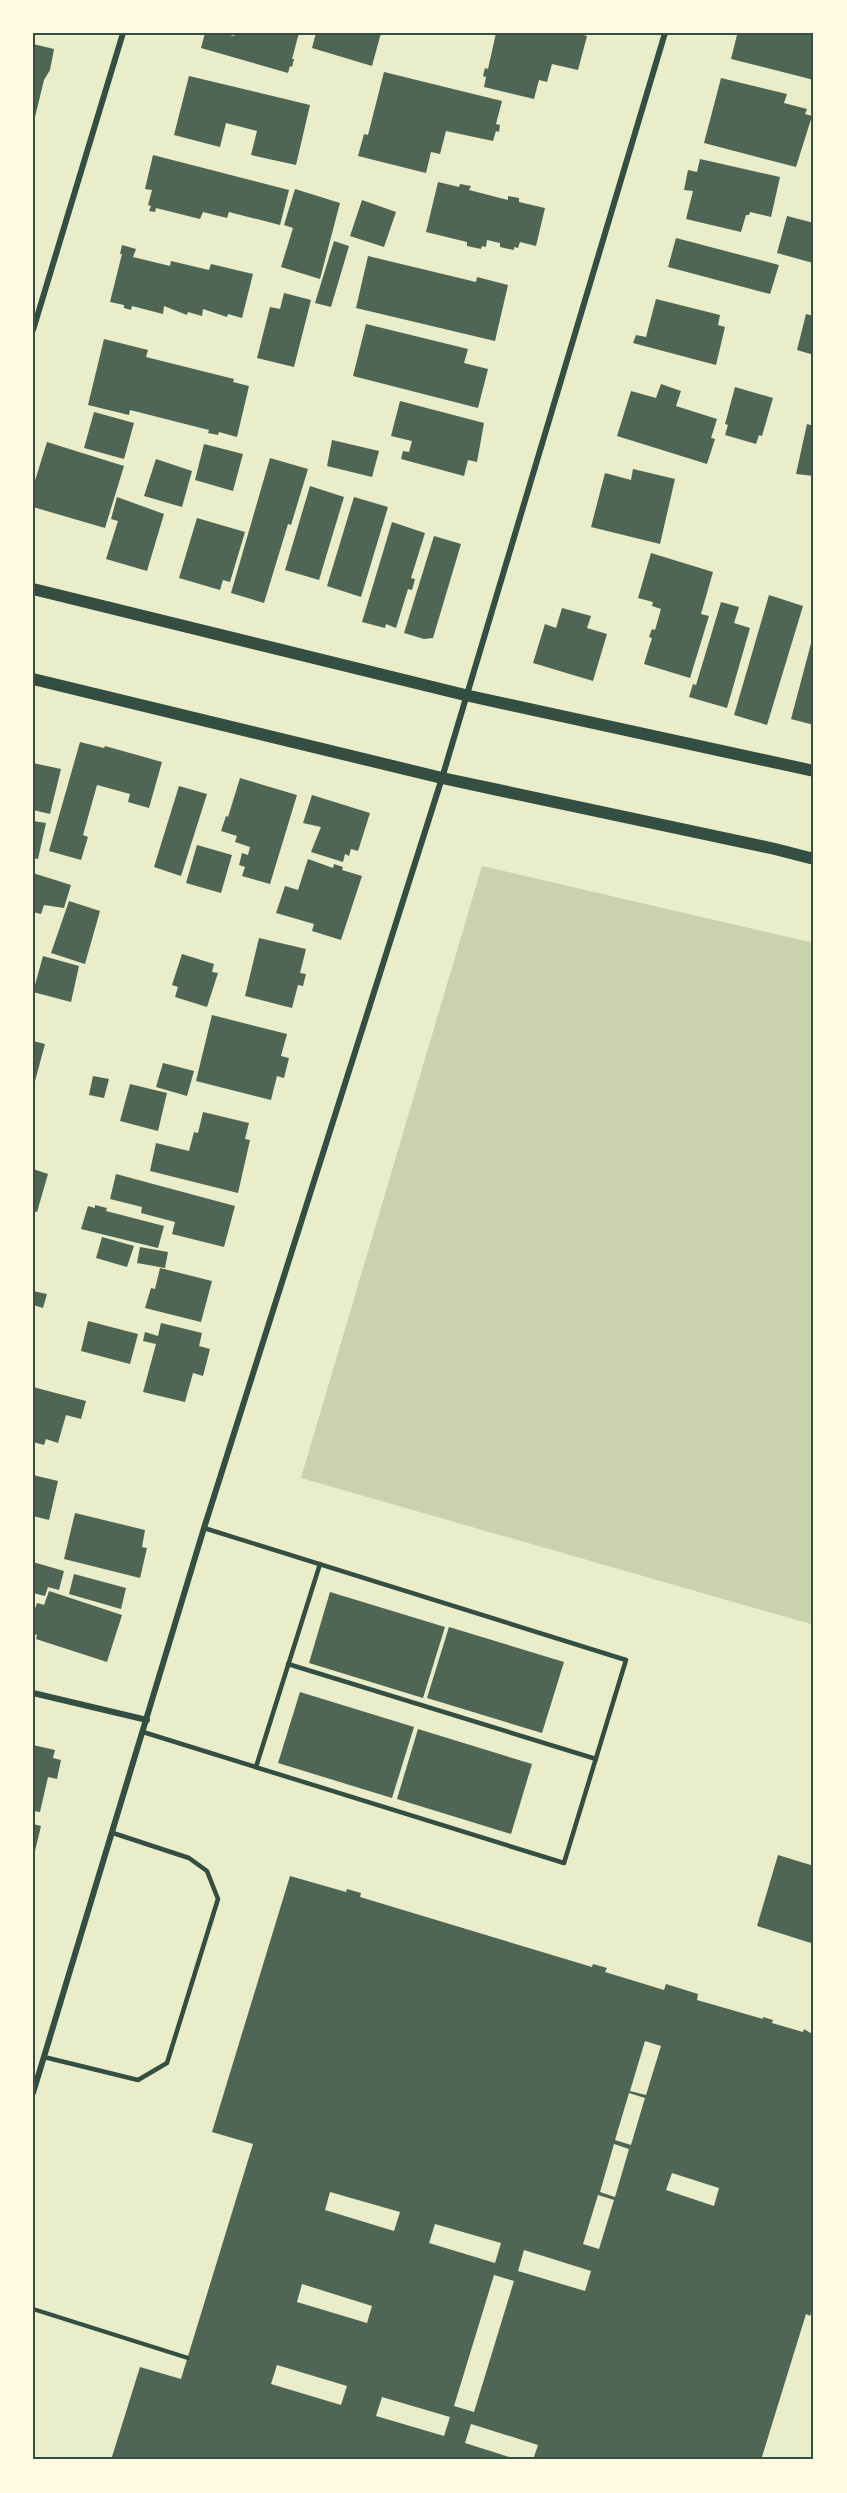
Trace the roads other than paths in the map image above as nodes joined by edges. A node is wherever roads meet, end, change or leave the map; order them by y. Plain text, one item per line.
1 (123, 33) edge
2 (665, 33) edge
3 (33, 330) edge
4 (33, 589) edge
5 (33, 679) edge
6 (465, 694) junction
7 (814, 771) edge
8 (442, 778) junction
9 (814, 859) edge
10 (204, 1528) junction
11 (320, 1564) junction
12 (288, 1664) junction
13 (33, 1693) edge
14 (147, 1720) junction
15 (143, 1732) junction
16 (596, 1759) junction
17 (256, 1767) junction
18 (113, 1833) junction
19 (44, 2057) junction
20 (33, 2093) edge

1 - 3 street
2 - 6 street
4 - 6 main road
5 - 8 main road
6 - 7 main road
6 - 8 street
8 - 9 main road
8 - 10 street
10 - 11 lane
10 - 14 street
11 - 12 lane
11 - 16 lane
12 - 16 lane
12 - 17 lane
13 - 14 street
14 - 15 street
15 - 17 lane
15 - 18 street
16 - 17 lane
18 - 19 street
18 - 19 lane
19 - 20 street

